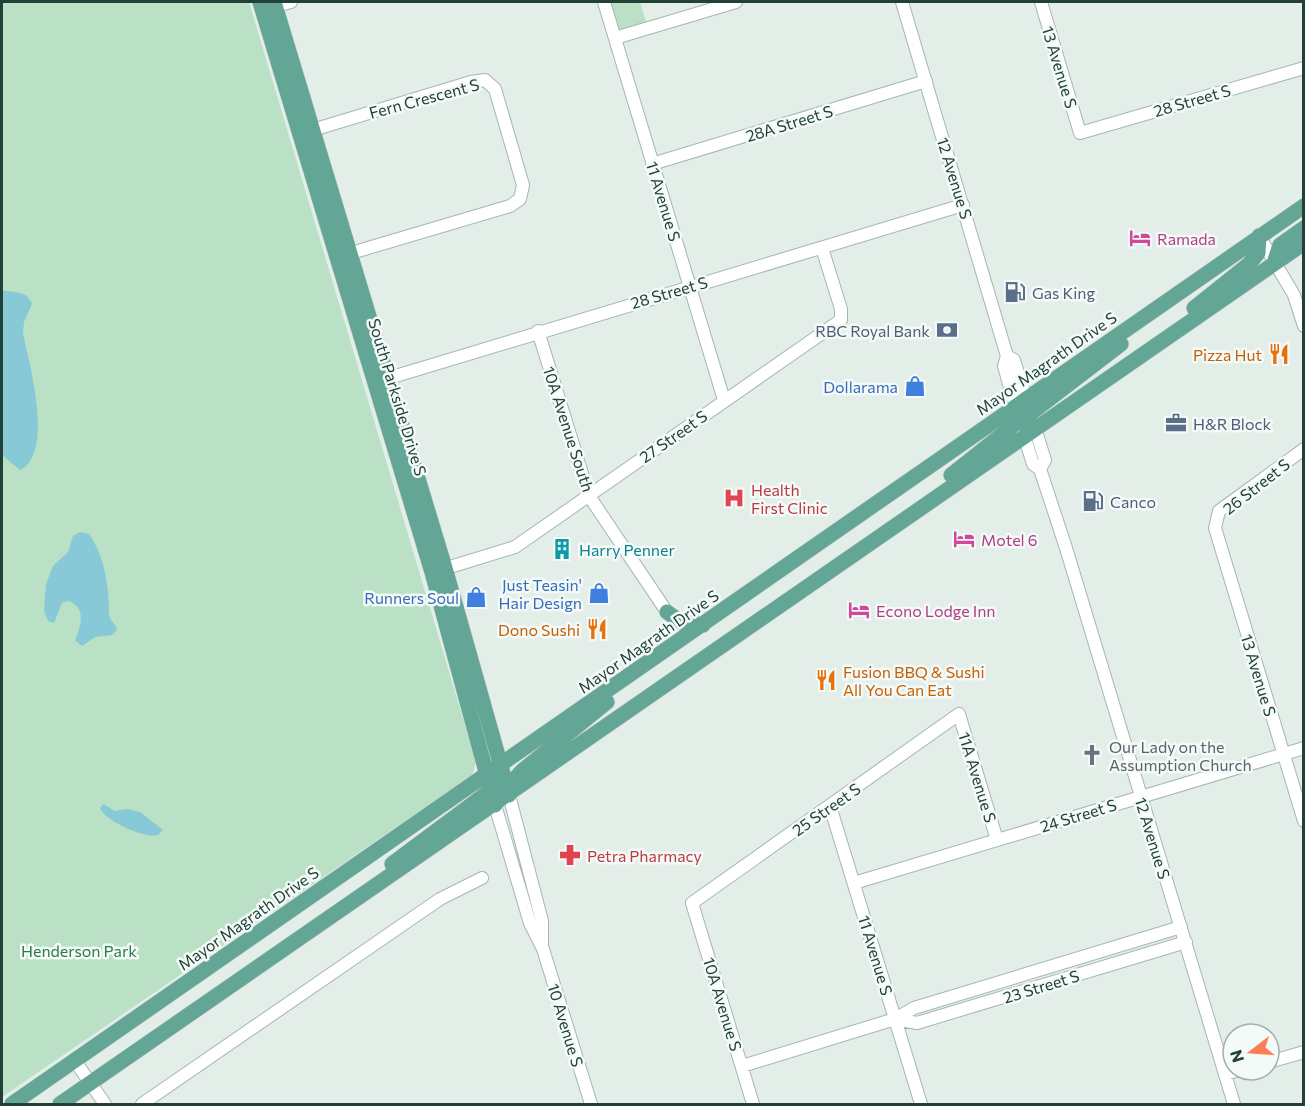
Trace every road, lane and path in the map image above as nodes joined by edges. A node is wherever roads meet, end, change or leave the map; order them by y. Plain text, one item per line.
1 (291, 2) edge
2 (604, 2) edge
3 (736, 2) edge
4 (902, 2) edge
5 (1041, 2) edge
6 (268, 5) edge
7 (615, 38) junction
8 (1304, 68) edge
9 (926, 81) junction
10 (305, 132) junction
11 (1080, 133) joint
12 (652, 165) junction
13 (963, 205) junction
14 (1304, 206) edge
15 (1304, 228) edge
16 (1259, 236) junction
17 (1304, 243) edge
18 (822, 248) junction
19 (343, 255) junction
20 (1275, 263) junction
21 (690, 286) junction
22 (1304, 326) edge
23 (538, 331) junction
24 (1156, 345) junction
25 (380, 380) junction
26 (724, 400) junction
27 (1025, 417) junction
28 (1304, 449) edge
29 (589, 496) junction
30 (1215, 528) joint
31 (438, 570) junction
32 (667, 612) junction
33 (703, 625) junction
34 (670, 646) junction
35 (630, 675) junction
36 (959, 714) joint
37 (1304, 748) edge
38 (1283, 754) junction
39 (501, 765) junction
40 (489, 782) junction
41 (508, 790) junction
42 (1140, 796) junction
43 (495, 805) junction
44 (830, 806) junction
45 (1304, 821) edge
46 (997, 840) junction
47 (482, 878) dead end
48 (854, 883) junction
49 (692, 903) joint
50 (337, 914) junction
51 (1181, 927) junction
52 (1186, 942) junction
53 (542, 946) junction
54 (895, 1019) junction
55 (1304, 1052) edge
56 (1281, 1059) edge
57 (1221, 1060) edge
58 (75, 1061) junction
59 (742, 1066) junction
60 (1227, 1082) edge
61 (91, 1084) junction
62 (12, 1104) edge
63 (60, 1104) edge
64 (105, 1104) edge
65 (142, 1104) edge
66 (591, 1104) edge
67 (753, 1104) edge
68 (921, 1104) edge
69 (1234, 1104) edge

1 - 6 street
2 - 7 street, 11 Avenue S
3 - 7 street
4 - 9 street, 12 Avenue S
5 - 11 street, 13 Avenue S
6 - 10 main road, South Parkside Drive S
7 - 12 street, 11 Avenue S
8 - 11 street, 28 Street S
9 - 12 street, 28A Street S
9 - 13 street, 12 Avenue S
10 - 19 main road, South Parkside Drive S
10 - 19 street, Fern Crescent S
12 - 21 street, 11 Avenue S
13 - 18 street, 28 Street S
13 - 27 street, 12 Avenue S
14 - 16 main road, Mayor Magrath Drive S
15 - 20 main road
16 - 20 street
16 - 24 main road
16 - 27 main road, Mayor Magrath Drive S
17 - 20 main road, Mayor Magrath Drive S
18 - 21 street, 28 Street S
18 - 26 street, 27 Street S
19 - 25 main road, South Parkside Drive S
20 - 22 street
20 - 24 main road, Mayor Magrath Drive S
21 - 23 street, 28 Street S
21 - 26 street, 11 Avenue S
23 - 25 street, 28 Street S
23 - 29 street, 10A Avenue South
24 - 27 main road, Mayor Magrath Drive S
25 - 31 main road, South Parkside Drive S
26 - 29 street, 27 Street S
27 - 33 main road, Mayor Magrath Drive S
27 - 41 main road, Mayor Magrath Drive S
27 - 42 street, 12 Avenue S
28 - 30 street, 26 Street S
29 - 31 street, 27 Street S
29 - 32 street, 10A Avenue South
30 - 38 street, 13 Avenue S
31 - 39 main road, South Parkside Drive S
31 - 40 main road, South Parkside Drive S
32 - 33 main road
32 - 34 main road
33 - 34 main road, Mayor Magrath Drive S
34 - 35 main road, Mayor Magrath Drive S
35 - 39 main road, Mayor Magrath Drive S
35 - 41 main road
36 - 44 street, 25 Street S
36 - 46 street, 11A Avenue S
37 - 38 street, 24 Street S
38 - 42 street, 24 Street S
38 - 45 street, 13 Avenue S
39 - 40 main road, Mayor Magrath Drive S
39 - 41 main road, South Parkside Drive S
40 - 43 main road, South Parkside Drive S
40 - 50 main road
40 - 58 main road, Mayor Magrath Drive S
41 - 43 main road, Mayor Magrath Drive S
41 - 53 street, 10 Avenue S
42 - 46 street, 24 Street S
42 - 51 street, 12 Avenue S
43 - 50 main road, Mayor Magrath Drive S
43 - 53 street, 10 Avenue S
44 - 48 street, 11 Avenue S
44 - 49 street, 25 Street S
46 - 48 street, 24 Street S
47 - 65 street
48 - 54 street, 11 Avenue S
49 - 59 street, 10A Avenue S
50 - 61 main road, Mayor Magrath Drive S
51 - 52 street, 12 Avenue S
51 - 54 street, 23 Street S
52 - 54 street, 23 Street S
52 - 57 street, 12 Avenue S
53 - 66 street, 10 Avenue S
54 - 59 street, 23 Street S
54 - 68 street, 11 Avenue S
55 - 56 street
58 - 61 street
58 - 62 main road, Mayor Magrath Drive S
59 - 67 street, 10A Avenue S
60 - 69 street, 12 Avenue S
61 - 63 main road, Mayor Magrath Drive S
61 - 64 street

